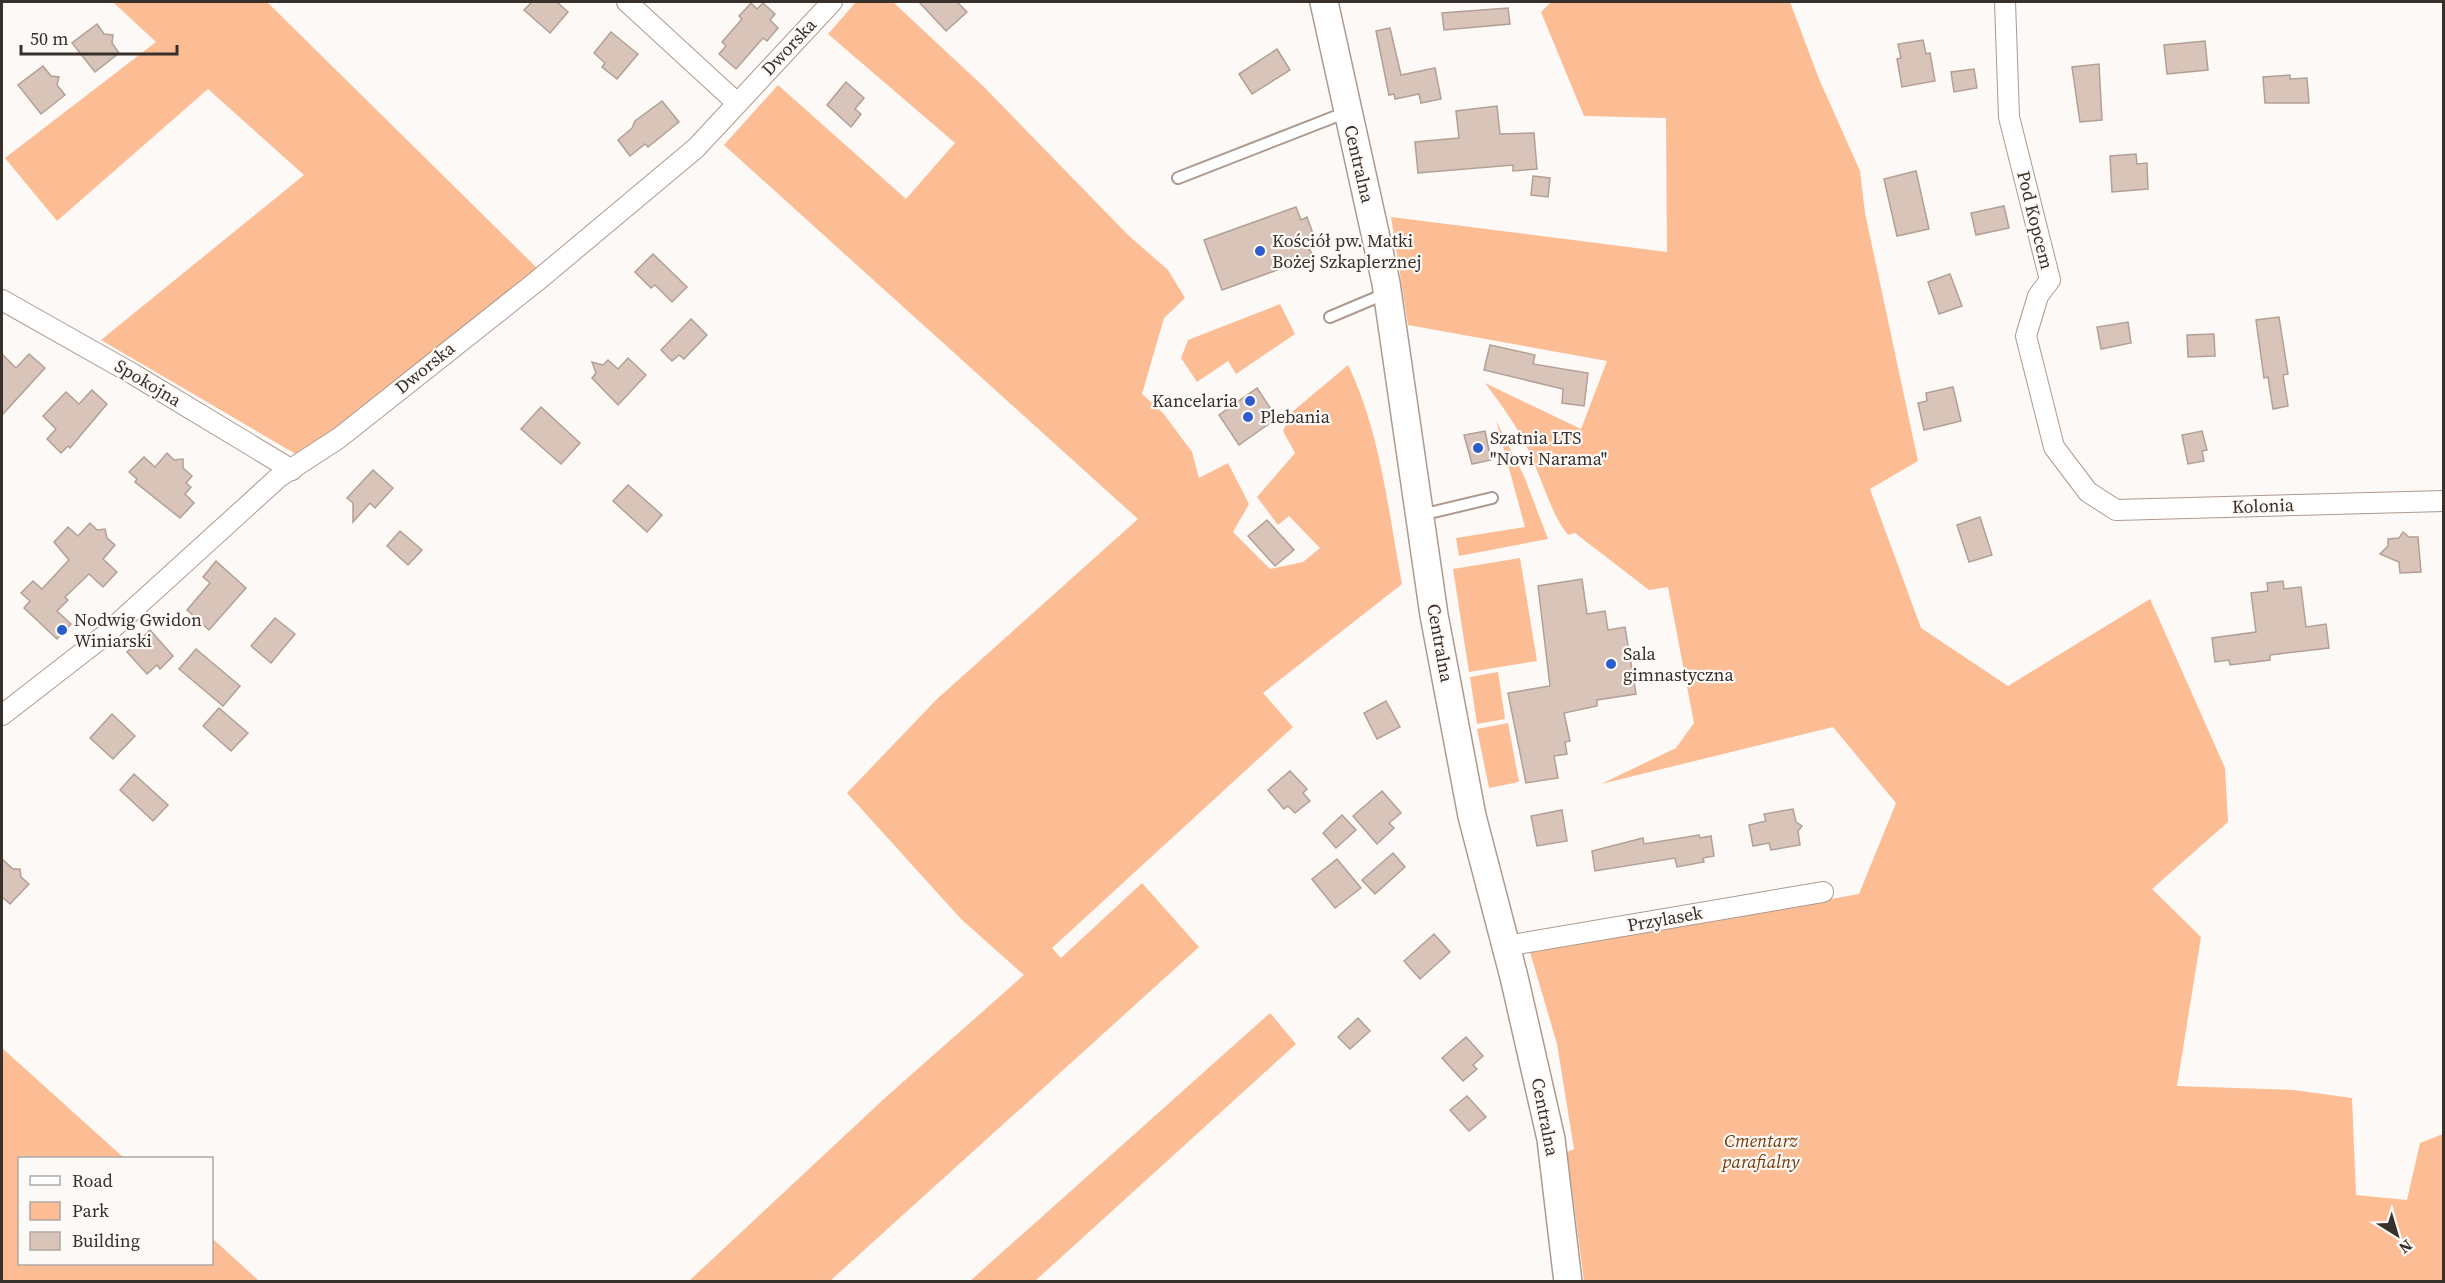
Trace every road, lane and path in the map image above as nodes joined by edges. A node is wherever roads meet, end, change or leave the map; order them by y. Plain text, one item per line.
1 (627, 2) edge
2 (832, 2) edge
3 (1324, 2) edge
4 (2005, 2) edge
5 (737, 103) junction
6 (1347, 112) junction
7 (1178, 178) dead end
8 (1388, 293) junction
9 (2, 300) edge
10 (1330, 317) dead end
11 (291, 470) junction
12 (2088, 492) joint
13 (1492, 498) dead end
14 (2444, 501) edge
15 (1420, 515) junction
16 (2, 715) edge
17 (1823, 892) dead end
18 (1506, 946) junction
19 (1568, 1281) edge

1 - 5 street
2 - 5 street, Dworska
3 - 6 street, Centralna
4 - 12 street, Pod Kopcem
5 - 11 street, Dworska
6 - 7 lane
6 - 8 street, Centralna
8 - 10 lane
8 - 15 street, Centralna
9 - 11 street, Spokojna
11 - 16 street, Dworska
12 - 14 street, Kolonia
13 - 15 lane
15 - 18 street, Centralna
17 - 18 street, Przylasek
18 - 19 street, Centralna

